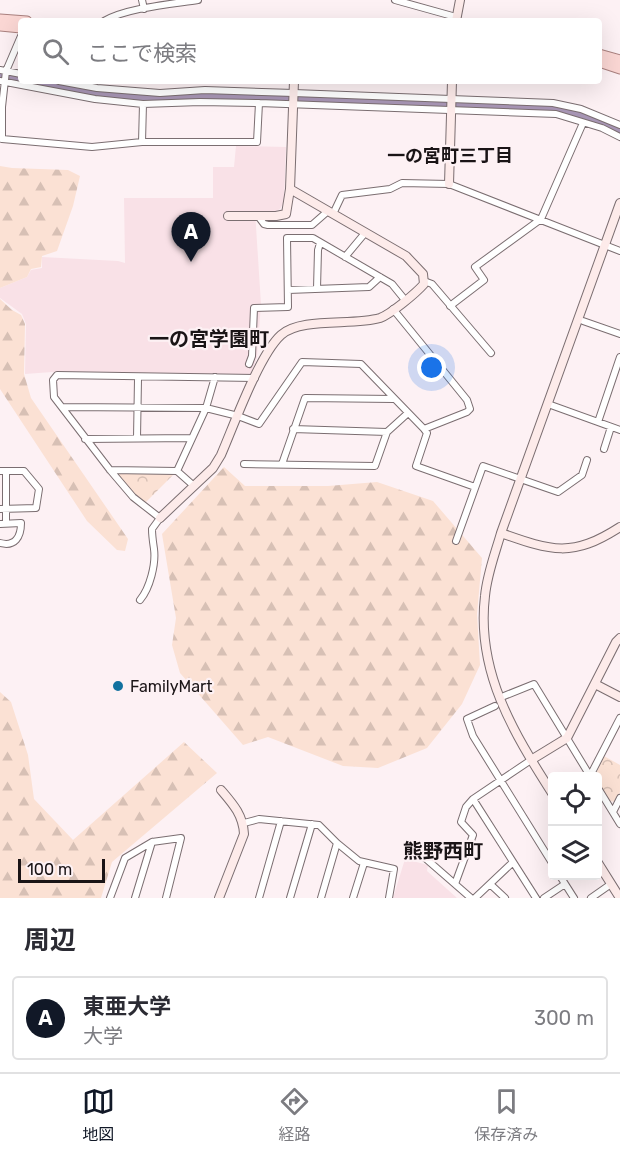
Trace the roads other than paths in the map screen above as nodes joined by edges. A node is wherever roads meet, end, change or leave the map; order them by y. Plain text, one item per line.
1 (142, 0) edge
2 (198, 0) edge
3 (395, 0) edge
4 (460, 0) edge
5 (144, 9) junction
6 (109, 18) edge
7 (453, 18) edge
8 (456, 18) edge
9 (0, 19) edge
10 (18, 20) edge
11 (0, 26) edge
12 (18, 28) edge
13 (18, 42) edge
14 (602, 55) edge
15 (620, 60) edge
16 (602, 63) edge
17 (620, 69) edge
18 (3, 70) edge
19 (18, 73) edge
20 (2, 82) edge
21 (294, 84) edge
22 (452, 84) edge
23 (97, 85) edge
24 (95, 99) junction
25 (294, 99) junction
26 (259, 103) junction
27 (143, 104) junction
28 (450, 104) junction
29 (1, 107) edge
30 (583, 123) junction
31 (620, 125) edge
32 (620, 138) edge
33 (142, 142) junction
34 (449, 184) junction
35 (290, 189) junction
36 (620, 203) edge
37 (331, 213) junction
38 (228, 216) dead end
39 (258, 216) junction
40 (541, 219) junction
41 (365, 233) junction
42 (320, 243) junction
43 (605, 245) junction
44 (620, 251) edge
45 (345, 257) junction
46 (380, 277) junction
47 (424, 281) junction
48 (317, 289) junction
49 (288, 290) junction
50 (405, 300) junction
51 (450, 306) junction
52 (393, 309) junction
53 (584, 321) dead end
54 (620, 334) edge
55 (491, 353) dead end
56 (620, 357) edge
57 (249, 364) dead end
58 (618, 370) edge
59 (215, 377) junction
60 (255, 378) junction
61 (138, 379) dead end
62 (394, 399) junction
63 (548, 404) junction
64 (62, 407) junction
65 (137, 408) junction
66 (206, 408) junction
67 (408, 413) junction
68 (238, 416) junction
69 (598, 422) junction
70 (611, 427) junction
71 (293, 429) junction
72 (424, 429) junction
73 (620, 430) edge
74 (387, 432) junction
75 (137, 438) junction
76 (192, 438) junction
77 (85, 439) junction
78 (604, 449) dead end
79 (587, 460) dead end
80 (244, 464) dead end
81 (282, 464) junction
82 (110, 470) junction
83 (3, 471) edge
84 (177, 471) junction
85 (520, 479) junction
86 (194, 486) junction
87 (475, 487) junction
88 (3, 508) edge
89 (160, 518) junction
90 (3, 524) edge
91 (620, 527) edge
92 (501, 533) junction
93 (456, 542) dead end
94 (0, 543) edge
95 (140, 600) dead end
96 (620, 638) edge
97 (595, 684) junction
98 (504, 696) dead end
99 (620, 697) edge
100 (495, 706) dead end
101 (620, 718) edge
102 (567, 738) junction
103 (531, 760) junction
104 (587, 772) edge
105 (593, 772) edge
106 (501, 780) junction
107 (548, 787) edge
108 (221, 790) dead end
109 (602, 796) edge
110 (620, 798) edge
111 (472, 799) junction
112 (613, 812) junction
113 (281, 821) junction
114 (244, 822) junction
115 (312, 824) junction
116 (620, 824) edge
117 (152, 842) junction
118 (338, 843) junction
119 (417, 851) dead end
120 (548, 856) edge
121 (364, 863) junction
122 (512, 863) junction
123 (602, 870) edge
124 (562, 880) edge
125 (455, 884) junction
126 (490, 884) junction
127 (565, 884) junction
128 (611, 884) junction
129 (110, 898) edge
130 (135, 898) edge
131 (166, 898) edge
132 (219, 898) edge
133 (259, 898) edge
134 (290, 898) edge
135 (321, 898) edge
136 (353, 898) edge
137 (388, 898) edge
138 (473, 898) edge
139 (505, 898) edge
140 (536, 898) edge
141 (544, 898) edge
142 (574, 898) edge
143 (591, 898) edge
144 (620, 898) edge

1 - 5 street
2 - 5 street
3 - 7 street
4 - 8 street
5 - 6 street
9 - 10 main road
11 - 12 main road
13 - 18 street
14 - 15 main road
16 - 17 main road
18 - 19 street
18 - 20 street
20 - 24 street
20 - 29 street
21 - 25 street
22 - 28 street
23 - 24 street
23 - 25 street
24 - 27 street
25 - 26 street
25 - 28 street
25 - 28 street
25 - 35 street
26 - 27 street
26 - 33 street
27 - 33 street
28 - 30 street
28 - 31 street
28 - 34 street
29 - 33 street
30 - 32 street
30 - 40 street
34 - 37 street
34 - 40 street
35 - 37 street
35 - 39 street
36 - 43 street
37 - 39 street
37 - 41 street
38 - 39 street
40 - 43 street
40 - 51 street
41 - 45 street
41 - 47 street
42 - 45 street
42 - 48 street
42 - 49 street
43 - 44 street
43 - 63 street
45 - 46 street
46 - 48 street
46 - 50 street
47 - 50 street
47 - 51 street
48 - 49 street
49 - 57 street
50 - 52 street
51 - 55 street
52 - 60 street
52 - 72 street
53 - 54 street
56 - 58 street
58 - 69 street
59 - 60 street
59 - 64 street
59 - 66 street
60 - 68 street
61 - 65 street
62 - 67 street
62 - 68 street
62 - 71 street
63 - 69 street
63 - 85 street
64 - 65 street
64 - 77 street
65 - 66 street
65 - 75 street
66 - 68 street
66 - 76 street
67 - 72 street
67 - 74 street
68 - 86 street
69 - 70 street
70 - 73 street
70 - 78 street
71 - 74 street
71 - 81 street
72 - 87 street
74 - 81 street
75 - 76 street
75 - 77 street
76 - 84 street
77 - 82 street
79 - 85 street
80 - 81 street
82 - 84 street
82 - 89 street
83 - 88 street
83 - 88 street
84 - 86 street
85 - 87 street
85 - 92 street
86 - 89 street
87 - 93 street
88 - 90 street
89 - 95 street
90 - 94 street
91 - 92 street
92 - 103 street
96 - 97 street
97 - 99 street
97 - 102 street
98 - 102 street
100 - 106 street
101 - 105 street
102 - 103 street
102 - 104 street
103 - 106 street
103 - 107 street
106 - 111 street
106 - 120 street
108 - 114 street
109 - 112 street
110 - 112 street
111 - 122 street
111 - 125 street
112 - 116 street
113 - 114 street
113 - 115 street
113 - 133 street
114 - 132 street
115 - 118 street
115 - 134 street
117 - 129 street
117 - 130 street
117 - 131 street
118 - 121 street
118 - 135 street
119 - 125 street
121 - 136 street
121 - 137 street
122 - 126 street
122 - 140 street
123 - 128 street
124 - 127 street
125 - 138 street
126 - 138 street
126 - 139 street
127 - 141 street
127 - 142 street
128 - 143 street
128 - 144 street

